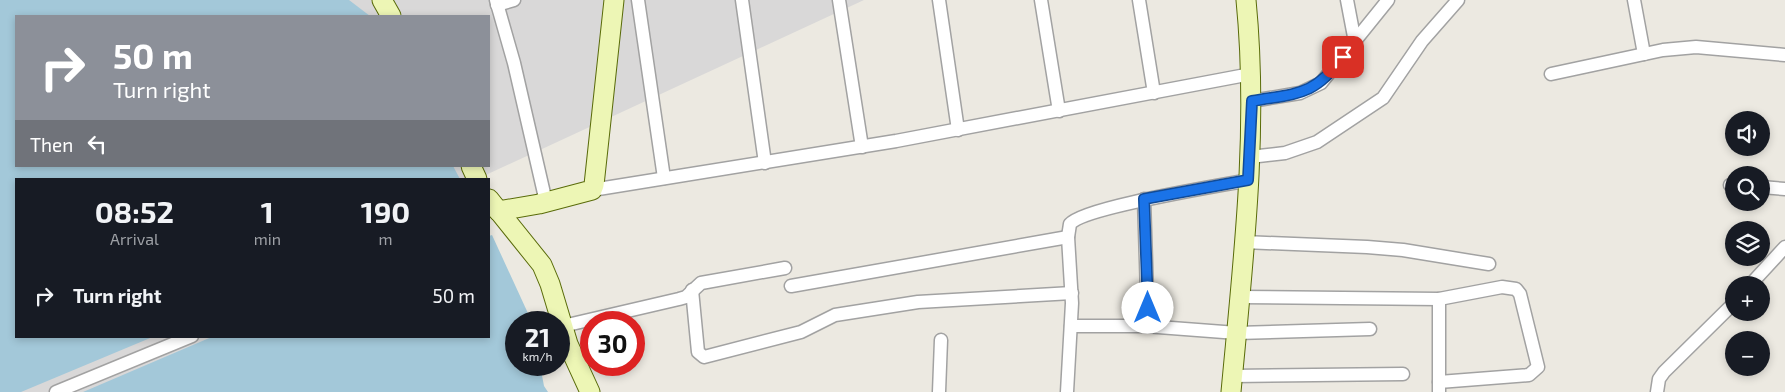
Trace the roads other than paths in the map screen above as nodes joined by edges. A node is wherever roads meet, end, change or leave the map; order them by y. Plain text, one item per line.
1 (382, 0) edge
2 (514, 0) edge
3 (614, 0) edge
4 (638, 0) edge
5 (742, 0) edge
6 (838, 0) edge
7 (938, 0) edge
8 (1041, 0) edge
9 (1139, 0) edge
10 (1246, 0) edge
11 (1347, 0) edge
12 (1388, 0) edge
13 (1458, 0) edge
14 (1634, 0) edge
15 (496, 2) edge
16 (391, 15) edge
17 (1355, 42) junction
18 (1644, 54) junction
19 (1785, 55) edge
20 (1251, 74) junction
21 (1551, 74) dead end
22 (1154, 93) junction
23 (1252, 101) junction
24 (1059, 111) junction
25 (958, 130) junction
26 (862, 147) junction
27 (1250, 157) junction
28 (766, 163) junction
29 (664, 178) junction
30 (1248, 180) junction
31 (1770, 188) edge
32 (1785, 189) edge
33 (592, 190) junction
34 (1144, 199) junction
35 (546, 202) junction
36 (492, 208) edge
37 (1068, 237) junction
38 (1244, 242) junction
39 (1785, 248) edge
40 (1489, 264) dead end
41 (785, 268) dead end
42 (1759, 276) edge
43 (792, 286) dead end
44 (692, 290) junction
45 (1072, 292) junction
46 (1240, 297) junction
47 (1440, 299) junction
48 (558, 311) edge
49 (1725, 312) edge
50 (570, 324) edge
51 (1071, 326) junction
52 (1148, 326) junction
53 (1370, 328) dead end
54 (1237, 333) junction
55 (187, 338) edge
56 (941, 340) dead end
57 (570, 348) edge
58 (1402, 374) dead end
59 (1232, 384) edge
60 (1439, 387) edge
61 (56, 392) edge
62 (590, 392) edge
63 (939, 392) edge
64 (1067, 392) edge
65 (1657, 392) edge

1 - 16 street
2 - 15 street
3 - 33 street
4 - 29 street
5 - 28 street
6 - 26 street
7 - 25 street
8 - 24 street
9 - 22 street
10 - 20 street
11 - 17 street
12 - 17 street
13 - 27 street
14 - 18 street
15 - 35 street
17 - 23 street
18 - 19 street
18 - 21 street
20 - 22 street
20 - 23 street
22 - 24 street
23 - 27 street
24 - 25 street
25 - 26 street
26 - 28 street
27 - 30 street
28 - 29 street
29 - 33 street
30 - 34 street
30 - 38 street
31 - 32 street
33 - 35 street
34 - 37 street
34 - 52 street
35 - 36 street
36 - 48 street
37 - 43 street
37 - 45 street
38 - 40 street
38 - 46 street
39 - 42 street
41 - 44 street
44 - 45 street
44 - 50 street
45 - 51 street
46 - 47 street
46 - 54 street
47 - 60 street
47 - 60 street
49 - 65 street
51 - 52 street
51 - 64 street
52 - 54 street
53 - 54 street
54 - 59 street
55 - 61 street
56 - 63 street
57 - 62 street
58 - 59 street

